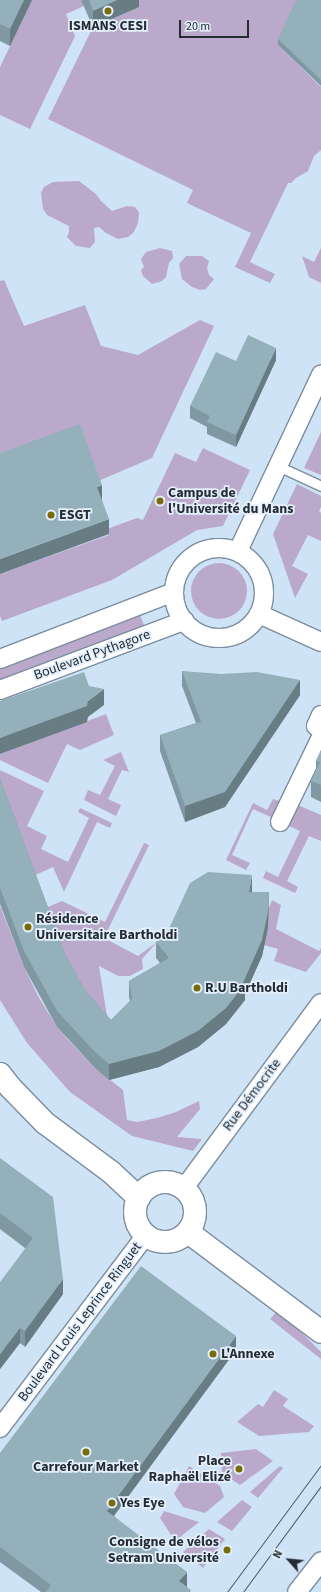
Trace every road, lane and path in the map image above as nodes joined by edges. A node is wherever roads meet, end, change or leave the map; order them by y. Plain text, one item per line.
1 (321, 374) edge
2 (278, 466) junction
3 (321, 486) edge
4 (238, 551) junction
5 (174, 592) junction
6 (259, 614) junction
7 (184, 621) junction
8 (321, 642) edge
9 (0, 659) edge
10 (0, 690) edge
11 (321, 716) edge
12 (321, 728) edge
13 (321, 737) edge
14 (280, 822) dead end
15 (321, 1003) edge
16 (0, 1074) edge
17 (184, 1188) junction
18 (139, 1198) junction
19 (188, 1232) junction
20 (146, 1235) junction
21 (321, 1332) edge
22 (0, 1428) edge
23 (321, 1561) edge
24 (297, 1592) edge

1 - 2 street
2 - 3 lane
2 - 4 street
4 - 5 street
4 - 6 street
5 - 7 street
5 - 9 street, Boulevard Pythagore
6 - 7 street
6 - 8 street
7 - 10 street, Boulevard Pythagore
11 - 12 street
13 - 14 street
15 - 17 street, Rue Démocrite
16 - 18 street
17 - 18 street
17 - 19 street
18 - 20 street
19 - 20 street
19 - 21 street
20 - 22 street, Boulevard Louis Leprince Ringuet
23 - 24 street

